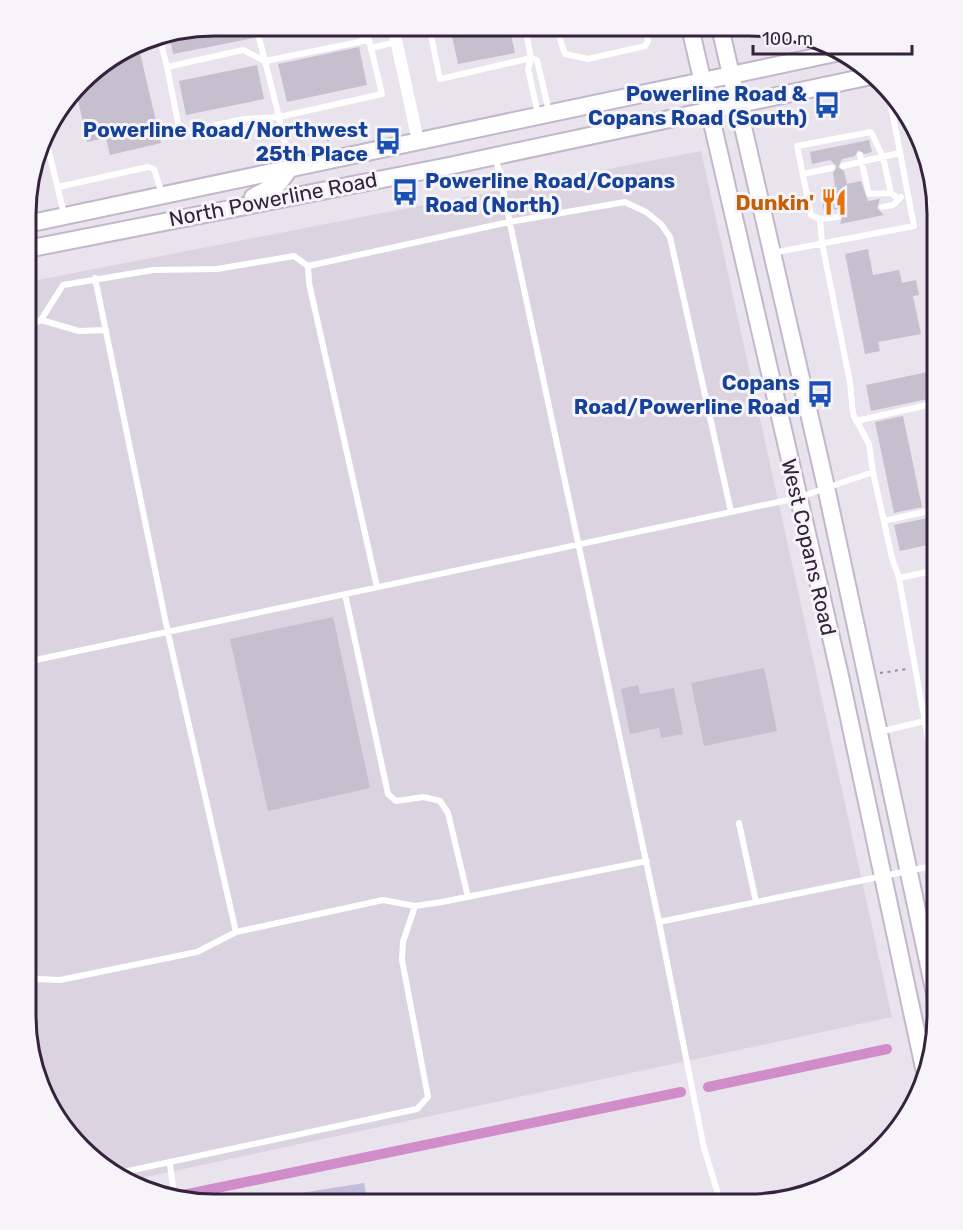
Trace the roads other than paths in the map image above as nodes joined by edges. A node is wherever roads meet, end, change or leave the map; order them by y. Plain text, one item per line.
1 (259, 36) edge
2 (362, 36) edge
3 (395, 36) edge
4 (431, 36) edge
5 (527, 36) edge
6 (559, 36) edge
7 (647, 36) edge
8 (692, 36) edge
9 (722, 36) edge
10 (363, 41) junction
11 (396, 42) junction
12 (161, 44) edge
13 (371, 48) junction
14 (827, 55) edge
15 (531, 58) junction
16 (265, 61) junction
17 (167, 67) junction
18 (730, 75) junction
19 (862, 77) edge
20 (701, 80) junction
21 (737, 104) junction
22 (891, 107) edge
23 (707, 108) junction
24 (543, 114) junction
25 (279, 117) junction
26 (832, 140) junction
27 (418, 141) junction
28 (817, 142) junction
29 (834, 147) dead end
30 (48, 149) edge
31 (819, 150) dead end
32 (899, 153) junction
33 (496, 155) junction
34 (883, 157) junction
35 (861, 158) junction
36 (846, 163) dead end
37 (290, 168) junction
38 (831, 168) dead end
39 (803, 174) junction
40 (58, 187) junction
41 (891, 192) junction
42 (162, 195) junction
43 (908, 196) junction
44 (898, 198) junction
45 (236, 206) junction
46 (882, 207) dead end
47 (64, 216) junction
48 (838, 217) dead end
49 (820, 219) junction
50 (36, 222) edge
51 (510, 222) junction
52 (822, 243) junction
53 (36, 247) edge
54 (772, 254) junction
55 (308, 266) junction
56 (95, 278) junction
57 (40, 320) junction
58 (36, 322) edge
59 (106, 330) junction
60 (927, 405) edge
61 (856, 421) junction
62 (873, 472) junction
63 (826, 487) junction
64 (797, 498) junction
65 (927, 511) edge
66 (731, 512) junction
67 (884, 521) junction
68 (579, 544) junction
69 (927, 572) edge
70 (899, 578) junction
71 (377, 588) junction
72 (345, 594) junction
73 (168, 633) junction
74 (36, 660) edge
75 (927, 721) edge
76 (923, 722) junction
77 (879, 732) junction
78 (927, 741) edge
79 (739, 823) dead end
80 (646, 861) junction
81 (927, 867) edge
82 (908, 870) junction
83 (884, 875) junction
84 (468, 897) junction
85 (756, 902) junction
86 (415, 906) junction
87 (659, 922) junction
88 (236, 932) junction
89 (927, 957) edge
90 (37, 979) edge
91 (922, 1057) edge
92 (170, 1164) junction
93 (128, 1172) edge
94 (173, 1189) edge
95 (718, 1194) edge

1 - 16 lane
2 - 10 lane
3 - 11 street
4 - 15 lane
5 - 15 lane
6 - 7 lane
8 - 20 main road, West Copans Road
9 - 18 main road, West Copans Road
10 - 13 lane
10 - 16 lane
11 - 13 lane
11 - 27 street
12 - 17 lane
13 - 25 lane
14 - 18 main road, North Powerline Road
15 - 24 lane
15 - 24 lane
16 - 17 lane
16 - 25 lane
17 - 25 lane
18 - 20 main road, North Powerline Road
18 - 21 main road, West Copans Road
19 - 21 main road, North Powerline Road
20 - 23 main road, West Copans Road
20 - 24 main road, North Powerline Road
21 - 23 main road, North Powerline Road
21 - 54 main road, West Copans Road
22 - 32 lane
23 - 33 main road, North Powerline Road
23 - 64 main road, West Copans Road
24 - 27 main road, North Powerline Road
25 - 37 lane
26 - 28 lane
26 - 29 lane
26 - 34 lane
27 - 37 main road, North Powerline Road
28 - 31 lane
28 - 39 lane
30 - 40 lane
32 - 34 lane
32 - 43 lane
33 - 45 main road, North Powerline Road
33 - 51 lane
34 - 35 lane
34 - 41 lane
35 - 36 lane
35 - 41 lane
37 - 42 main road, North Powerline Road
37 - 45 main road
38 - 39 lane
39 - 49 lane
40 - 42 lane
40 - 47 lane
41 - 44 lane
42 - 47 main road, North Powerline Road
43 - 44 lane
43 - 52 lane
44 - 46 lane
45 - 53 main road, North Powerline Road
47 - 50 main road, North Powerline Road
48 - 49 lane
49 - 52 lane
51 - 55 lane
51 - 66 lane
51 - 68 lane
52 - 54 lane
52 - 61 lane
54 - 63 main road, West Copans Road
55 - 56 lane
55 - 71 lane
56 - 57 lane
56 - 59 lane
57 - 58 lane
57 - 59 lane
59 - 73 lane
60 - 61 lane
61 - 62 lane
62 - 63 lane
62 - 67 lane
63 - 64 lane
63 - 77 main road, West Copans Road
64 - 66 lane
64 - 83 main road, West Copans Road
65 - 67 lane
66 - 68 lane
67 - 70 lane
68 - 71 lane
68 - 80 lane
69 - 70 lane
70 - 76 lane
71 - 72 lane
72 - 73 lane
72 - 84 lane
73 - 74 lane
73 - 88 lane
75 - 76 lane
76 - 77 lane
76 - 78 lane
77 - 82 main road, West Copans Road
79 - 85 lane
80 - 84 lane
80 - 87 lane
81 - 82 lane
82 - 83 lane
82 - 89 main road, West Copans Road
83 - 85 lane
83 - 91 main road, West Copans Road
84 - 86 lane
85 - 87 lane
86 - 88 lane
86 - 92 lane
87 - 95 lane
88 - 90 lane
92 - 93 lane
92 - 94 lane

